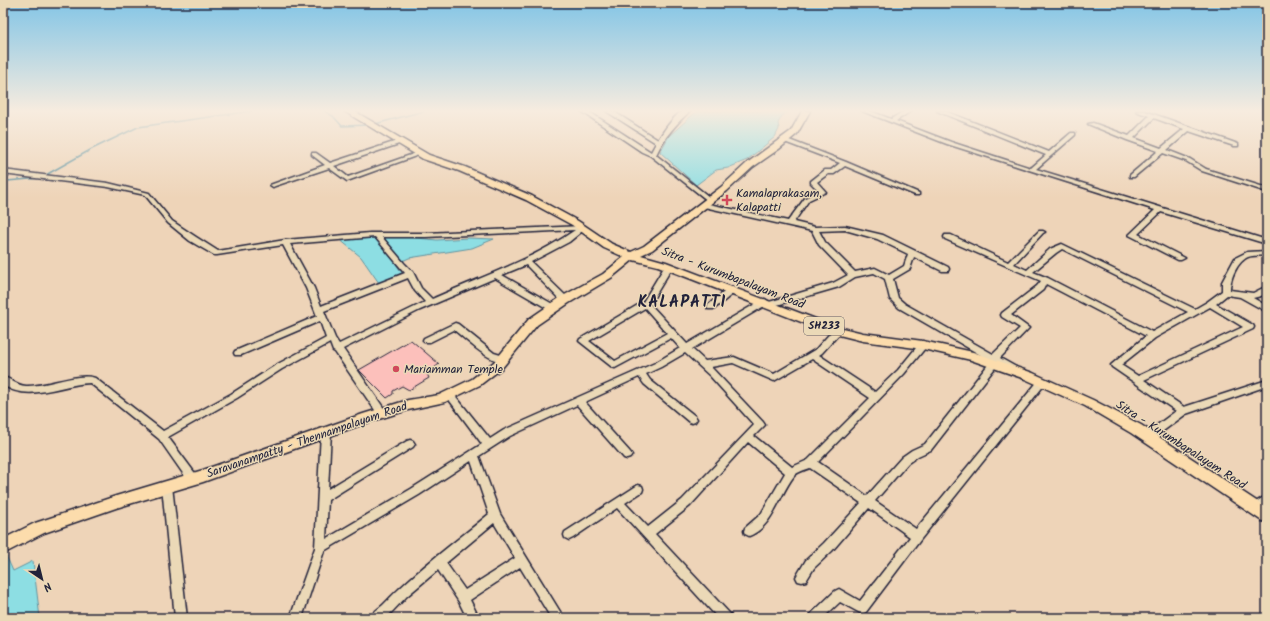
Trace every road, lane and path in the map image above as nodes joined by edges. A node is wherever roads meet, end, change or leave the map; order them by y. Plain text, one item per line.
1 (397, 140) edge
2 (627, 140) edge
3 (655, 140) edge
4 (784, 140) joint
5 (941, 140) edge
6 (1013, 140) edge
7 (1067, 140) edge
8 (1132, 140) edge
9 (1176, 140) edge
10 (1218, 140) edge
11 (1222, 140) edge
12 (400, 142) junction
13 (658, 142) joint
14 (1236, 145) dead end
15 (1213, 146) dead end
16 (1164, 151) junction
17 (421, 153) junction
18 (314, 154) dead end
19 (1049, 154) junction
20 (653, 155) junction
21 (844, 163) junction
22 (329, 166) junction
23 (1032, 170) junction
24 (3, 172) edge
25 (1132, 176) dead end
26 (273, 185) dead end
27 (1267, 190) edge
28 (917, 194) dead end
29 (707, 202) junction
30 (1160, 209) junction
31 (789, 224) junction
32 (583, 228) junction
33 (815, 229) junction
34 (1041, 232) dead end
35 (377, 235) junction
36 (948, 237) dead end
37 (285, 242) junction
38 (1267, 242) edge
39 (1267, 252) edge
40 (912, 253) junction
41 (631, 256) junction
42 (1181, 258) dead end
43 (526, 260) junction
44 (1009, 265) junction
45 (670, 266) junction
46 (945, 269) dead end
47 (1028, 273) junction
48 (410, 274) junction
49 (495, 275) junction
50 (853, 275) junction
51 (889, 278) junction
52 (1045, 280) junction
53 (1267, 289) edge
54 (732, 290) junction
55 (1226, 292) junction
56 (1239, 294) junction
57 (565, 300) junction
58 (430, 302) junction
59 (767, 303) junction
60 (646, 304) junction
61 (1210, 304) junction
62 (711, 306) dead end
63 (553, 308) junction
64 (1267, 309) edge
65 (1194, 312) junction
66 (321, 313) junction
67 (837, 331) junction
68 (672, 334) junction
69 (1152, 336) junction
70 (331, 340) junction
71 (427, 340) dead end
72 (922, 345) junction
73 (336, 349) junction
74 (686, 349) junction
75 (238, 353) dead end
76 (812, 355) junction
77 (504, 359) junction
78 (994, 360) junction
79 (703, 365) junction
80 (641, 373) junction
81 (3, 380) edge
82 (1137, 380) junction
83 (1042, 382) junction
84 (1267, 383) edge
85 (450, 395) junction
86 (876, 397) junction
87 (579, 401) junction
88 (1183, 411) junction
89 (382, 413) junction
90 (692, 418) dead end
91 (326, 432) junction
92 (162, 436) junction
93 (748, 436) junction
94 (1148, 437) junction
95 (410, 444) dead end
96 (489, 445) junction
97 (474, 454) junction
98 (627, 455) dead end
99 (811, 463) junction
100 (791, 472) junction
101 (193, 479) junction
102 (168, 486) junction
103 (638, 490) dead end
104 (323, 498) junction
105 (1267, 500) edge
106 (618, 502) junction
107 (867, 502) junction
108 (1255, 508) junction
109 (495, 516) junction
110 (1267, 516) edge
111 (750, 531) dead end
112 (648, 532) junction
113 (570, 534) dead end
114 (917, 536) junction
115 (3, 547) edge
116 (320, 548) junction
117 (522, 560) junction
118 (440, 562) junction
119 (802, 577) dead end
120 (462, 598) junction
121 (381, 616) edge
122 (181, 618) edge
123 (296, 618) edge
124 (474, 618) edge
125 (558, 618) edge
126 (726, 618) edge
127 (816, 618) edge

1 - 12 main road, Sitra - Kurumbapalayam Road / SH233
2 - 20 street
3 - 13 street
4 - 21 street
4 - 29 main road, Saravanampatty - Thennampalayam Road
5 - 23 street
6 - 19 street
7 - 19 street
8 - 16 street
9 - 16 street
10 - 15 street
11 - 14 street
12 - 17 main road, Sitra - Kurumbapalayam Road / SH233
12 - 22 street
13 - 20 street
16 - 25 street
16 - 27 street
17 - 22 street
17 - 32 main road, Sitra - Kurumbapalayam Road / SH233
18 - 22 street
19 - 23 street
20 - 29 street
21 - 28 street
21 - 31 street
22 - 26 street
23 - 30 street
24 - 37 street
29 - 31 street
29 - 41 main road, Saravanampatty - Thennampalayam Road
30 - 38 street
30 - 42 street
31 - 33 street
32 - 35 street
32 - 41 main road, Sitra - Kurumbapalayam Road / SH233
32 - 43 street
33 - 40 street
33 - 50 street
34 - 44 street
35 - 37 street
35 - 48 street
36 - 44 street
37 - 66 street
39 - 55 street
40 - 46 street
40 - 51 street
41 - 45 main road, Sitra - Kurumbapalayam Road / SH233
41 - 57 main road, Saravanampatty - Thennampalayam Road
43 - 49 street
43 - 57 street
44 - 47 street
45 - 54 main road, Sitra - Kurumbapalayam Road / SH233
45 - 60 street
47 - 52 street
47 - 65 street
48 - 58 street
48 - 66 street
49 - 58 street
49 - 63 street
50 - 51 street
50 - 59 street
51 - 78 street
52 - 69 street
52 - 78 street
53 - 56 street
54 - 59 main road, Sitra - Kurumbapalayam Road / SH233
54 - 62 street
55 - 56 street
55 - 61 street
56 - 64 street
57 - 63 main road, Saravanampatty - Thennampalayam Road
58 - 73 street
59 - 67 main road, Sitra - Kurumbapalayam Road / SH233
59 - 74 street
60 - 68 street
60 - 68 street
61 - 65 street
61 - 82 street
63 - 77 main road, Saravanampatty - Thennampalayam Road
65 - 69 street
66 - 70 street
66 - 75 street
67 - 72 main road, Sitra - Kurumbapalayam Road / SH233
67 - 76 street
68 - 74 street
69 - 82 street
70 - 73 street
70 - 92 street
71 - 77 street
72 - 78 main road, Sitra - Kurumbapalayam Road / SH233
72 - 86 street
73 - 89 street
74 - 79 street
74 - 80 street
76 - 79 street
76 - 86 street
77 - 85 main road, Saravanampatty - Thennampalayam Road
78 - 83 main road, Sitra - Kurumbapalayam Road / SH233
78 - 107 street
79 - 93 street
80 - 87 street
80 - 90 street
81 - 92 street
82 - 88 street
83 - 94 main road, Sitra - Kurumbapalayam Road / SH233
83 - 114 street
84 - 88 street
85 - 89 main road, Saravanampatty - Thennampalayam Road
85 - 96 street
86 - 99 street
87 - 96 street
87 - 98 street
88 - 94 street
89 - 91 main road, Saravanampatty - Thennampalayam Road
91 - 101 main road, Saravanampatty - Thennampalayam Road
91 - 104 street
92 - 101 street
93 - 100 street
93 - 112 street
94 - 108 main road, Sitra - Kurumbapalayam Road / SH233
95 - 104 street
96 - 97 street
97 - 109 street
97 - 116 street
99 - 100 street
99 - 107 street
100 - 111 street
101 - 102 main road, Saravanampatty - Thennampalayam Road
102 - 115 main road, Saravanampatty - Thennampalayam Road
102 - 122 street
103 - 106 street
104 - 116 street
105 - 108 street
106 - 112 street
106 - 113 street
107 - 114 street
107 - 119 street
108 - 110 main road, Sitra - Kurumbapalayam Road / SH233
109 - 117 street
109 - 118 street
112 - 126 street
114 - 127 street
116 - 123 street
117 - 120 street
117 - 125 street
118 - 120 street
118 - 121 street
120 - 124 street

